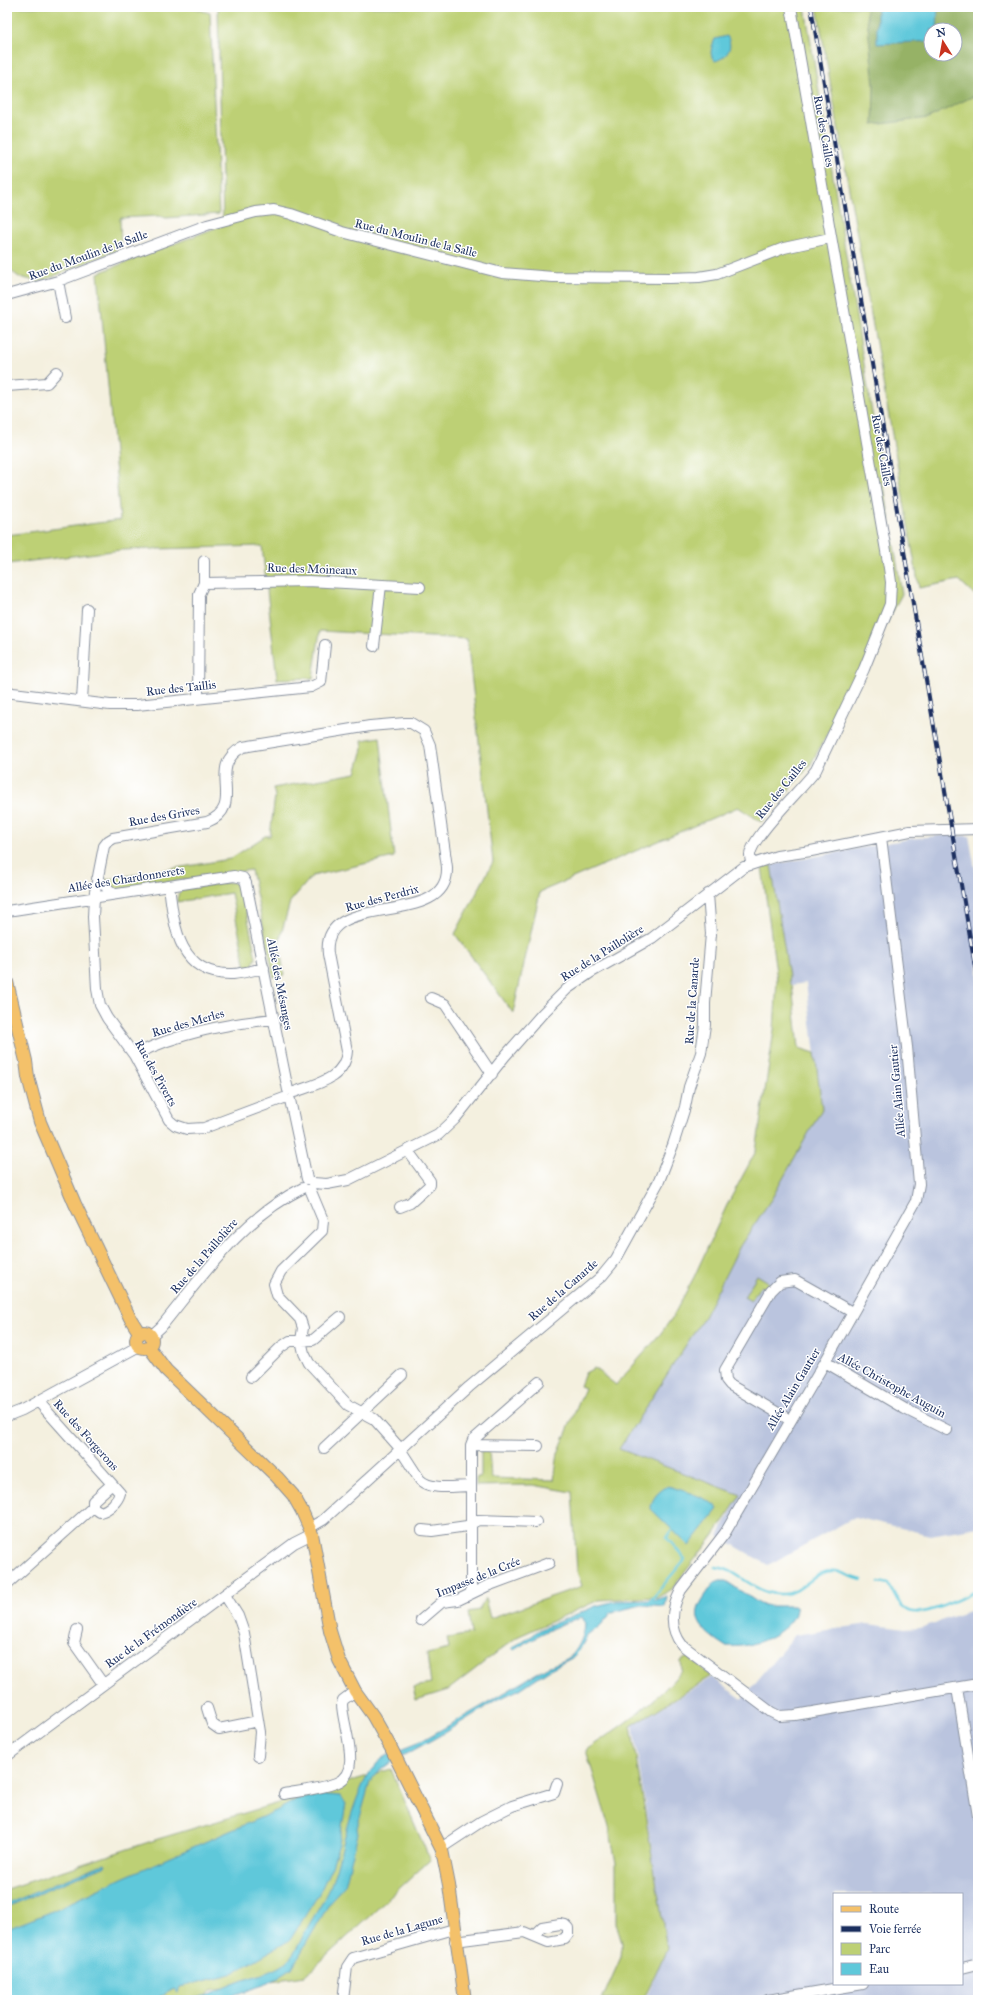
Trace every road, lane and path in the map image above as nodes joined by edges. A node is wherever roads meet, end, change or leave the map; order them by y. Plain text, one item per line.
1 (791, 7) edge
2 (830, 238) junction
3 (58, 282) junction
4 (7, 295) edge
5 (65, 318) dead end
6 (57, 372) dead end
7 (7, 386) edge
8 (204, 561) dead end
9 (204, 583) junction
10 (381, 585) junction
11 (420, 587) dead end
12 (87, 609) dead end
13 (325, 645) dead end
14 (374, 646) dead end
15 (7, 691) edge
16 (198, 699) junction
17 (82, 702) junction
18 (370, 726) joint
19 (978, 829) edge
20 (881, 837) junction
21 (751, 864) junction
22 (97, 879) junction
23 (246, 883) joint
24 (169, 886) junction
25 (114, 894) junction
26 (708, 894) junction
27 (94, 897) junction
28 (73, 901) junction
29 (7, 910) edge
30 (93, 913) junction
31 (264, 968) junction
32 (7, 982) edge
33 (431, 998) dead end
34 (274, 1019) junction
35 (134, 1055) junction
36 (492, 1074) junction
37 (289, 1095) junction
38 (408, 1151) junction
39 (308, 1185) junction
40 (400, 1207) dead end
41 (852, 1312) junction
42 (340, 1317) dead end
43 (144, 1340) junction
44 (301, 1340) junction
45 (824, 1362) junction
46 (402, 1375) dead end
47 (251, 1377) dead end
48 (538, 1382) dead end
49 (38, 1401) junction
50 (364, 1412) junction
51 (7, 1416) edge
52 (790, 1420) junction
53 (947, 1430) dead end
54 (471, 1446) junction
55 (538, 1446) dead end
56 (324, 1448) dead end
57 (400, 1451) junction
58 (112, 1484) junction
59 (470, 1486) junction
60 (93, 1507) junction
61 (536, 1522) dead end
62 (471, 1523) junction
63 (422, 1530) dead end
64 (311, 1531) junction
65 (549, 1563) dead end
66 (7, 1584) edge
67 (471, 1593) junction
68 (225, 1595) junction
69 (421, 1620) dead end
70 (77, 1630) dead end
71 (103, 1684) junction
72 (978, 1684) edge
73 (957, 1688) junction
74 (355, 1691) junction
75 (207, 1708) dead end
76 (258, 1721) junction
77 (7, 1756) edge
78 (258, 1756) dead end
79 (557, 1784) dead end
80 (284, 1794) dead end
81 (978, 1816) edge
82 (441, 1848) junction
83 (455, 1935) junction
84 (534, 1935) dead end
85 (978, 1964) edge
86 (963, 1968) edge
87 (857, 1985) edge
88 (343, 2000) edge
89 (465, 2000) edge
90 (768, 2000) edge

1 - 2 street, Rue des Cailles
2 - 3 street, Rue du Moulin de la Salle
2 - 21 street, Rue des Cailles
3 - 4 street, Rue du Moulin de la Salle
3 - 5 street
6 - 7 street
8 - 9 street
9 - 10 street, Rue des Moineaux
9 - 16 street
10 - 11 street, Rue des Moineaux
10 - 14 street
12 - 17 street
13 - 16 street, Rue des Taillis
15 - 17 street, Rue des Taillis
16 - 17 street, Rue des Taillis
18 - 22 street, Rue des Grives
18 - 37 street, Rue des Perdrix
19 - 20 street, Rue de la Paillolière
20 - 21 street, Rue de la Paillolière
20 - 41 street, Allée Alain Gautier
21 - 26 street, Rue de la Paillolière
22 - 25 street
22 - 27 street, Rue des Grives
23 - 24 street, Allée des Chardonnerets
23 - 31 street, Allée des Mésanges
24 - 25 street, Allée des Chardonnerets
24 - 31 street
25 - 27 street, Allée des Chardonnerets
26 - 36 street, Rue de la Paillolière
26 - 57 street, Rue de la Canarde
27 - 28 street, Allée des Chardonnerets
27 - 30 street, Rue des Piverts
28 - 29 street, Allée des Chardonnerets
28 - 30 street
30 - 35 street, Rue des Piverts
31 - 34 street, Allée des Mésanges
32 - 43 main road
33 - 36 street
34 - 35 street, Rue des Merles
34 - 37 street, Allée des Mésanges
35 - 37 street, Rue des Piverts
36 - 38 street, Rue de la Paillolière
37 - 39 street, Allée des Mésanges
38 - 39 street, Rue de la Paillolière
38 - 40 street
39 - 43 street, Rue de la Paillolière
39 - 44 street, Allée des Mésanges
41 - 45 street, Allée Alain Gautier
41 - 52 street
42 - 44 street
43 - 49 street, Rue de la Paillolière
43 - 64 main road
44 - 47 street
44 - 50 street, Allée des Mésanges
45 - 52 street, Allée Alain Gautier
45 - 53 street, Allée Christophe Auguin
46 - 50 street
48 - 54 street
49 - 51 street, Rue de la Paillolière
49 - 58 street, Rue des Forgerons
50 - 56 street
50 - 57 street, Allée des Mésanges
52 - 73 street, Allée Alain Gautier
54 - 55 street
54 - 59 street
57 - 59 street, Allée des Mésanges
57 - 64 street, Rue de la Canarde
58 - 60 street, Rue des Forgerons
58 - 60 street
59 - 62 street
60 - 66 street, Rue des Forgerons
61 - 62 street
62 - 63 street
62 - 67 street
64 - 68 street, Rue de la Frémondière
64 - 74 main road
65 - 67 street, Impasse de la Crée
67 - 69 street, Impasse de la Crée
68 - 71 street, Rue de la Frémondière
68 - 76 street
70 - 71 street
71 - 77 street, Rue de la Frémondière
72 - 73 street, Allée Alain Gautier
73 - 81 street
74 - 80 street
74 - 82 main road
75 - 76 street
76 - 78 street
79 - 82 street
82 - 83 main road
83 - 84 street, Rue de la Lagune
83 - 88 street, Rue de la Lagune
83 - 89 main road
85 - 86 street
87 - 90 street

